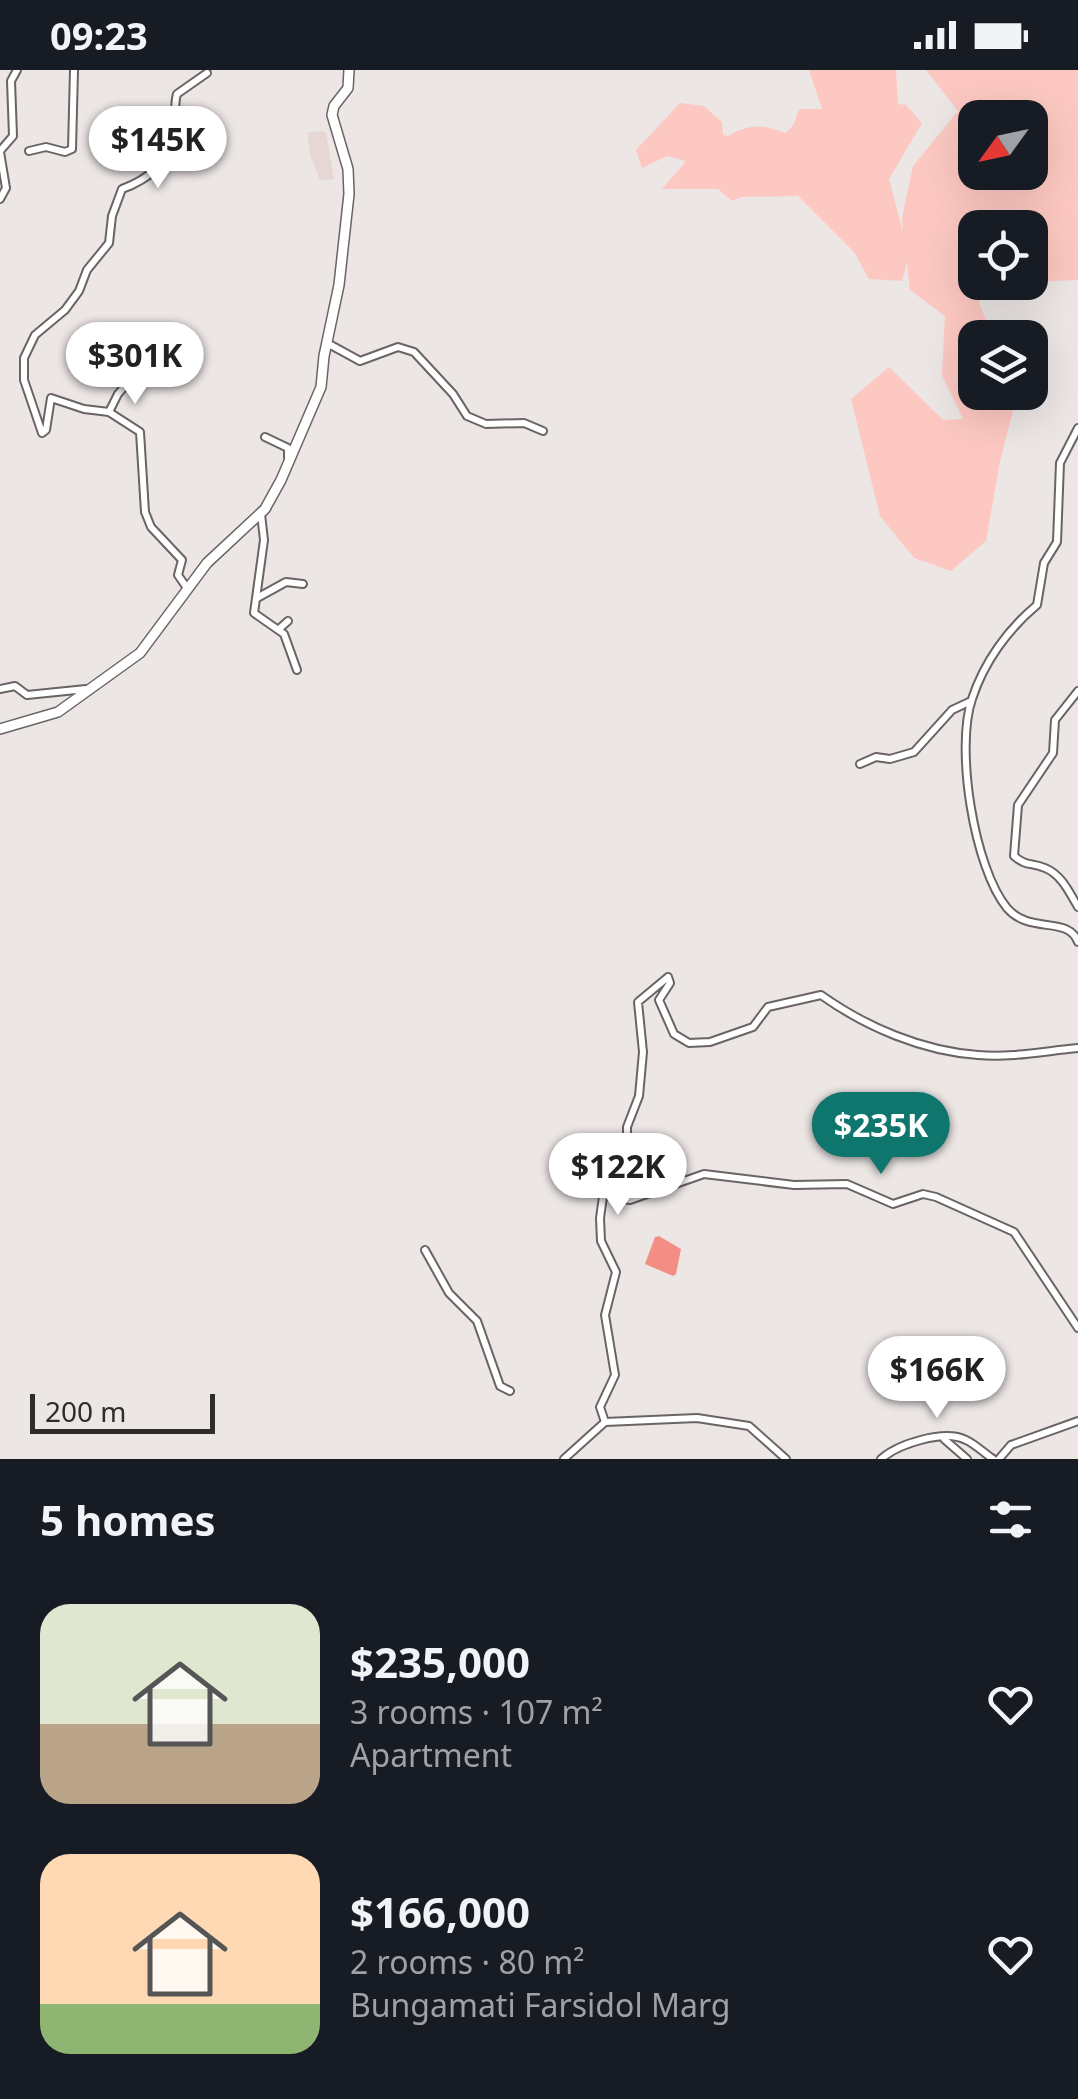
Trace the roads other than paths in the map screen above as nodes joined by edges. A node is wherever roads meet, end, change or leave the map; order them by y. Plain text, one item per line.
1 (17, 70) edge
2 (74, 70) edge
3 (195, 70) edge
4 (349, 70) edge
5 (0, 151) edge
6 (29, 151) dead end
7 (0, 199) edge
8 (327, 343) junction
9 (150, 357) dead end
10 (109, 412) junction
11 (1078, 428) edge
12 (542, 431) dead end
13 (265, 437) dead end
14 (289, 463) junction
15 (260, 514) junction
16 (303, 584) dead end
17 (187, 588) junction
18 (257, 598) junction
19 (288, 620) dead end
20 (279, 629) junction
21 (298, 670) dead end
22 (0, 689) edge
23 (86, 689) junction
24 (1078, 692) edge
25 (970, 701) junction
26 (0, 729) edge
27 (860, 764) dead end
28 (1078, 907) edge
29 (1078, 942) edge
30 (1078, 1048) edge
31 (604, 1196) junction
32 (426, 1250) dead end
33 (1078, 1328) edge
34 (510, 1391) dead end
35 (605, 1422) junction
36 (1078, 1422) edge
37 (944, 1438) junction
38 (564, 1459) edge
39 (786, 1459) edge
40 (881, 1459) edge
41 (967, 1459) edge
42 (996, 1459) edge

1 - 5 street
2 - 6 street
3 - 10 street
4 - 8 main road
5 - 7 street
8 - 12 street
8 - 14 main road
9 - 10 street
10 - 17 street
11 - 25 street
13 - 14 street
14 - 15 main road
15 - 17 main road
15 - 18 street
16 - 18 street
17 - 23 main road
18 - 20 street
19 - 20 street
20 - 21 street
22 - 23 street
23 - 26 main road
24 - 28 street
25 - 27 street
25 - 29 street
30 - 31 street
31 - 33 street
31 - 35 street
32 - 34 street
35 - 38 street
35 - 39 street
36 - 42 street
37 - 40 street
37 - 41 street
37 - 42 street

